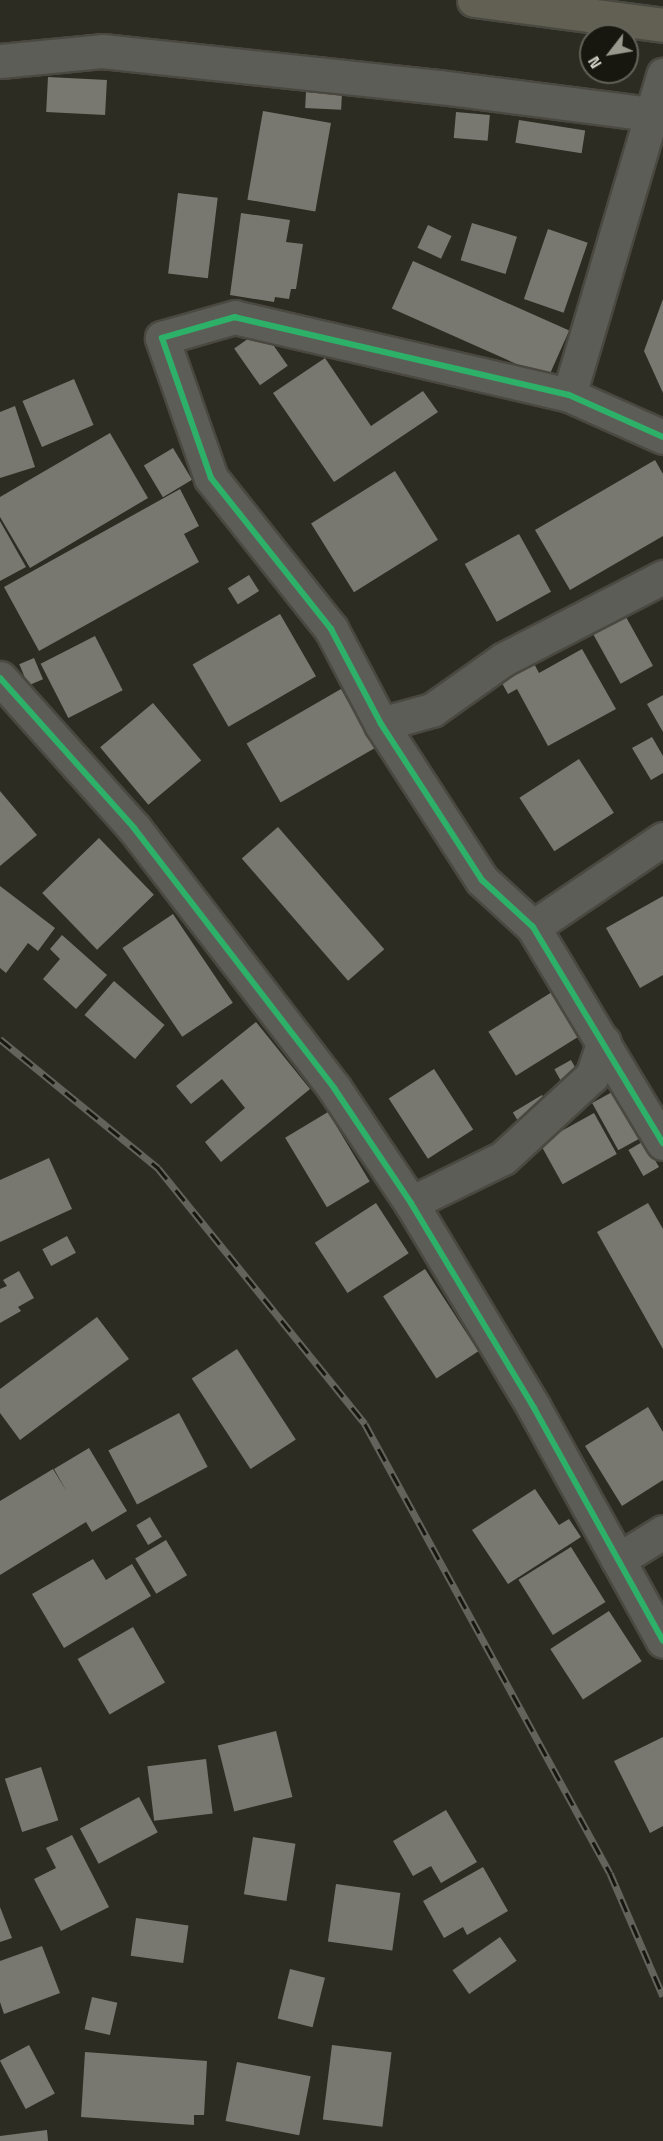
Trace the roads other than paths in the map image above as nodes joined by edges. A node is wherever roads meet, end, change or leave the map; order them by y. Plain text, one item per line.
1 (474, 0) edge
2 (663, 26) edge
3 (0, 61) edge
4 (663, 75) edge
5 (651, 114) junction
6 (568, 395) junction
7 (663, 437) edge
8 (663, 578) edge
9 (0, 677) edge
10 (381, 724) junction
11 (663, 839) edge
12 (533, 927) junction
13 (604, 1041) junction
14 (663, 1143) edge
15 (411, 1203) junction
16 (663, 1532) edge
17 (618, 1560) junction
18 (663, 1641) edge

1 - 2 main road
3 - 5 street
4 - 5 street
5 - 6 street
6 - 7 street
6 - 10 street
8 - 10 street
9 - 15 street
10 - 12 street
11 - 12 street
12 - 13 street
13 - 14 street
13 - 15 street
15 - 17 street
16 - 17 street
17 - 18 street

